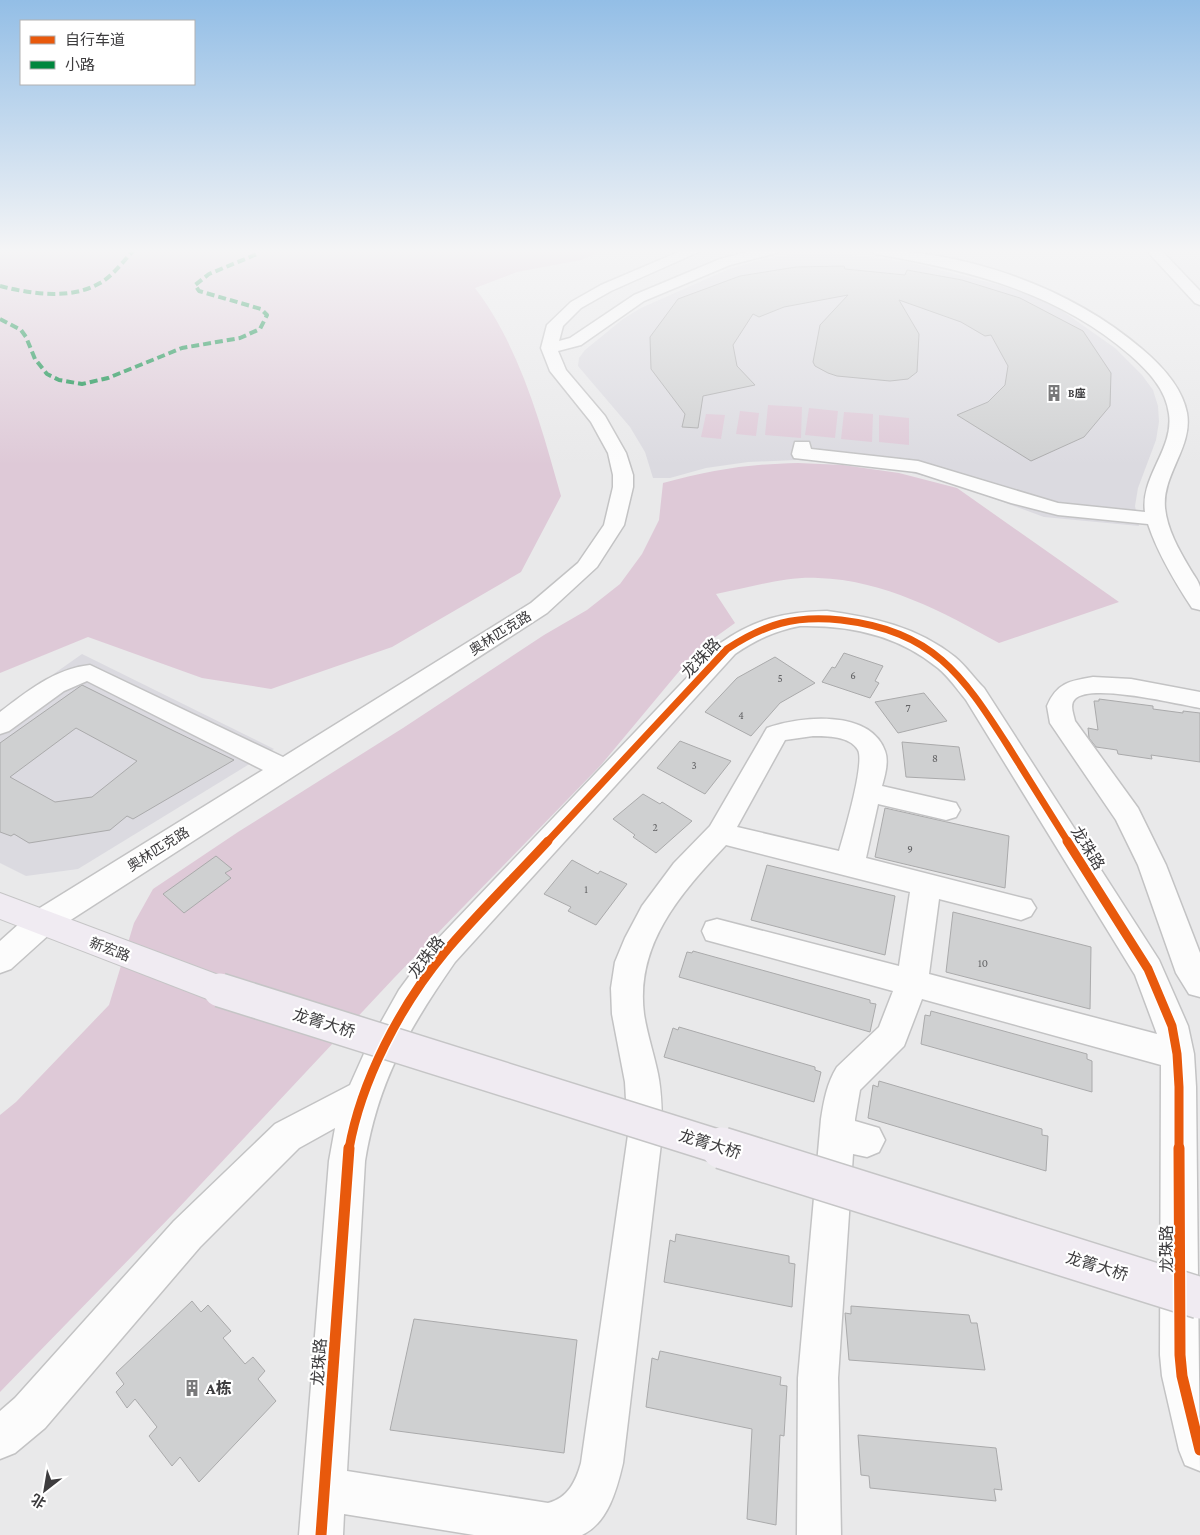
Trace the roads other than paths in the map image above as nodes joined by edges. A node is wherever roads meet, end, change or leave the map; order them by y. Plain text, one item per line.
1 (559, 322) edge
2 (605, 322) edge
3 (1095, 322) edge
4 (549, 348) junction
5 (802, 446) dead end
6 (1157, 519) junction
7 (1200, 603) edge
8 (1200, 700) edge
9 (0, 725) edge
10 (285, 769) junction
11 (867, 792) junction
12 (946, 810) dead end
13 (720, 833) junction
14 (850, 866) junction
15 (926, 884) junction
16 (0, 906) edge
17 (1021, 908) dead end
18 (41, 923) junction
19 (718, 931) dead end
20 (0, 960) edge
21 (912, 982) junction
22 (1200, 984) edge
23 (220, 990) joint
24 (1177, 1054) junction
25 (362, 1096) junction
26 (1200, 1298) edge
27 (0, 1438) edge
28 (1200, 1450) edge
29 (324, 1489) junction
30 (547, 1530) edge
31 (321, 1535) edge
32 (819, 1535) edge

1 - 4 street
2 - 4 street
3 - 6 street
4 - 10 street, 奥林匹克路
5 - 6 street
6 - 7 street
8 - 22 street
9 - 10 street
10 - 18 street, 奥林匹克路
11 - 12 street
11 - 13 street
11 - 14 street
13 - 14 street
13 - 30 street
14 - 15 street
15 - 17 street
15 - 21 street
16 - 18 main road, 新宏路
18 - 20 street, 奥林匹克路
18 - 23 main road, 新宏路
19 - 21 street
21 - 24 street
21 - 32 street
23 - 26 main road, 龙箐大桥, bridge
24 - 25 street, 龙珠路
24 - 28 street, 龙珠路
25 - 27 street
25 - 29 street, 龙珠路
29 - 30 street
29 - 31 street, 龙珠路

